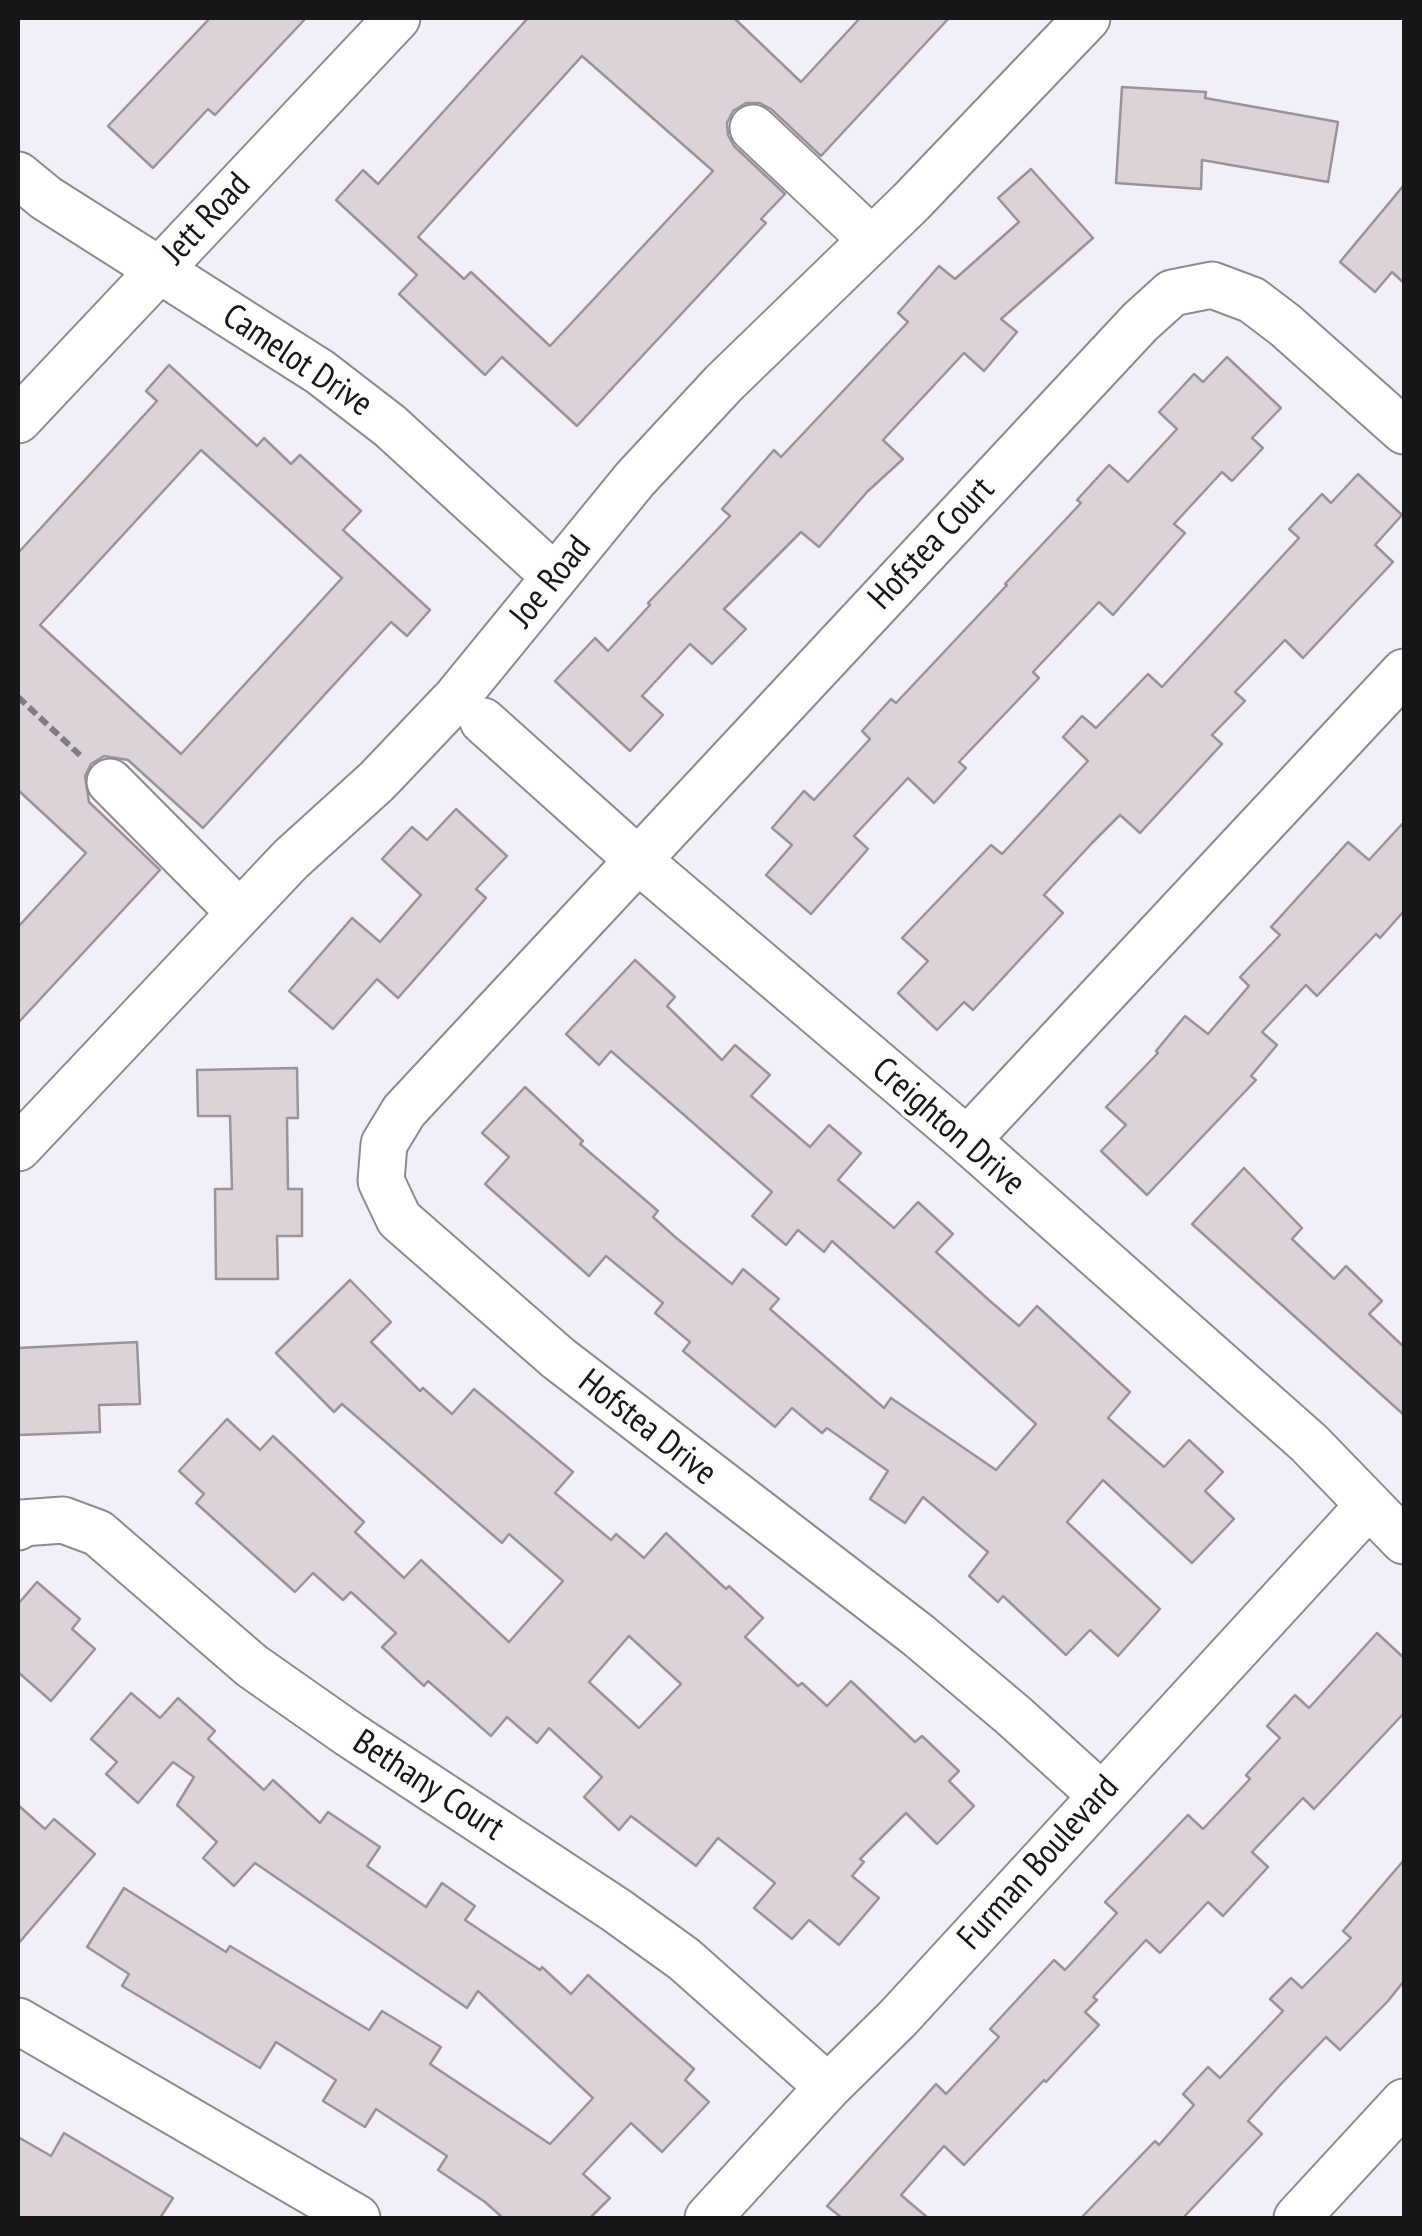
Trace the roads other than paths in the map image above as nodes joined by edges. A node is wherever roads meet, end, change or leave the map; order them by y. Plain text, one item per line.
1 (397, 18) edge
2 (1088, 18) edge
3 (753, 128) dead end
4 (18, 175) edge
5 (872, 240) junction
6 (159, 271) junction
7 (18, 420) edge
8 (1404, 432) edge
9 (554, 576) junction
10 (1404, 672) edge
11 (484, 722) dead end
12 (110, 782) road end
13 (638, 860) junction
14 (240, 913) junction
15 (501, 1008) joint
16 (967, 1140) junction
17 (18, 1148) edge
18 (1370, 1505) junction
19 (18, 1527) edge
20 (1404, 1542) edge
21 (1101, 1795) junction
22 (18, 2020) edge
23 (828, 2087) junction
24 (1404, 2102) edge
25 (357, 2218) edge
26 (708, 2218) edge
27 (1297, 2218) edge

1 - 6 street, Jett Road
2 - 5 street, Joe Road
3 - 5 street
4 - 6 street, Camelot Drive
5 - 9 street, Joe Road
6 - 7 street, Jett Road
6 - 9 street, Camelot Drive
8 - 13 street, Hofstea Court
9 - 14 street, Joe Road
10 - 16 street
11 - 13 street, Creighton Drive
12 - 14 street
13 - 15 street, Hofstea Court
13 - 16 street, Creighton Drive
14 - 17 street, Joe Road
15 - 21 street, Hofstea Drive
16 - 18 street, Creighton Drive
18 - 20 street, Creighton Drive
18 - 21 street, Furman Boulevard
19 - 23 street, Bethany Court
21 - 23 street, Furman Boulevard
22 - 25 street
23 - 26 street, Furman Boulevard
24 - 27 street

